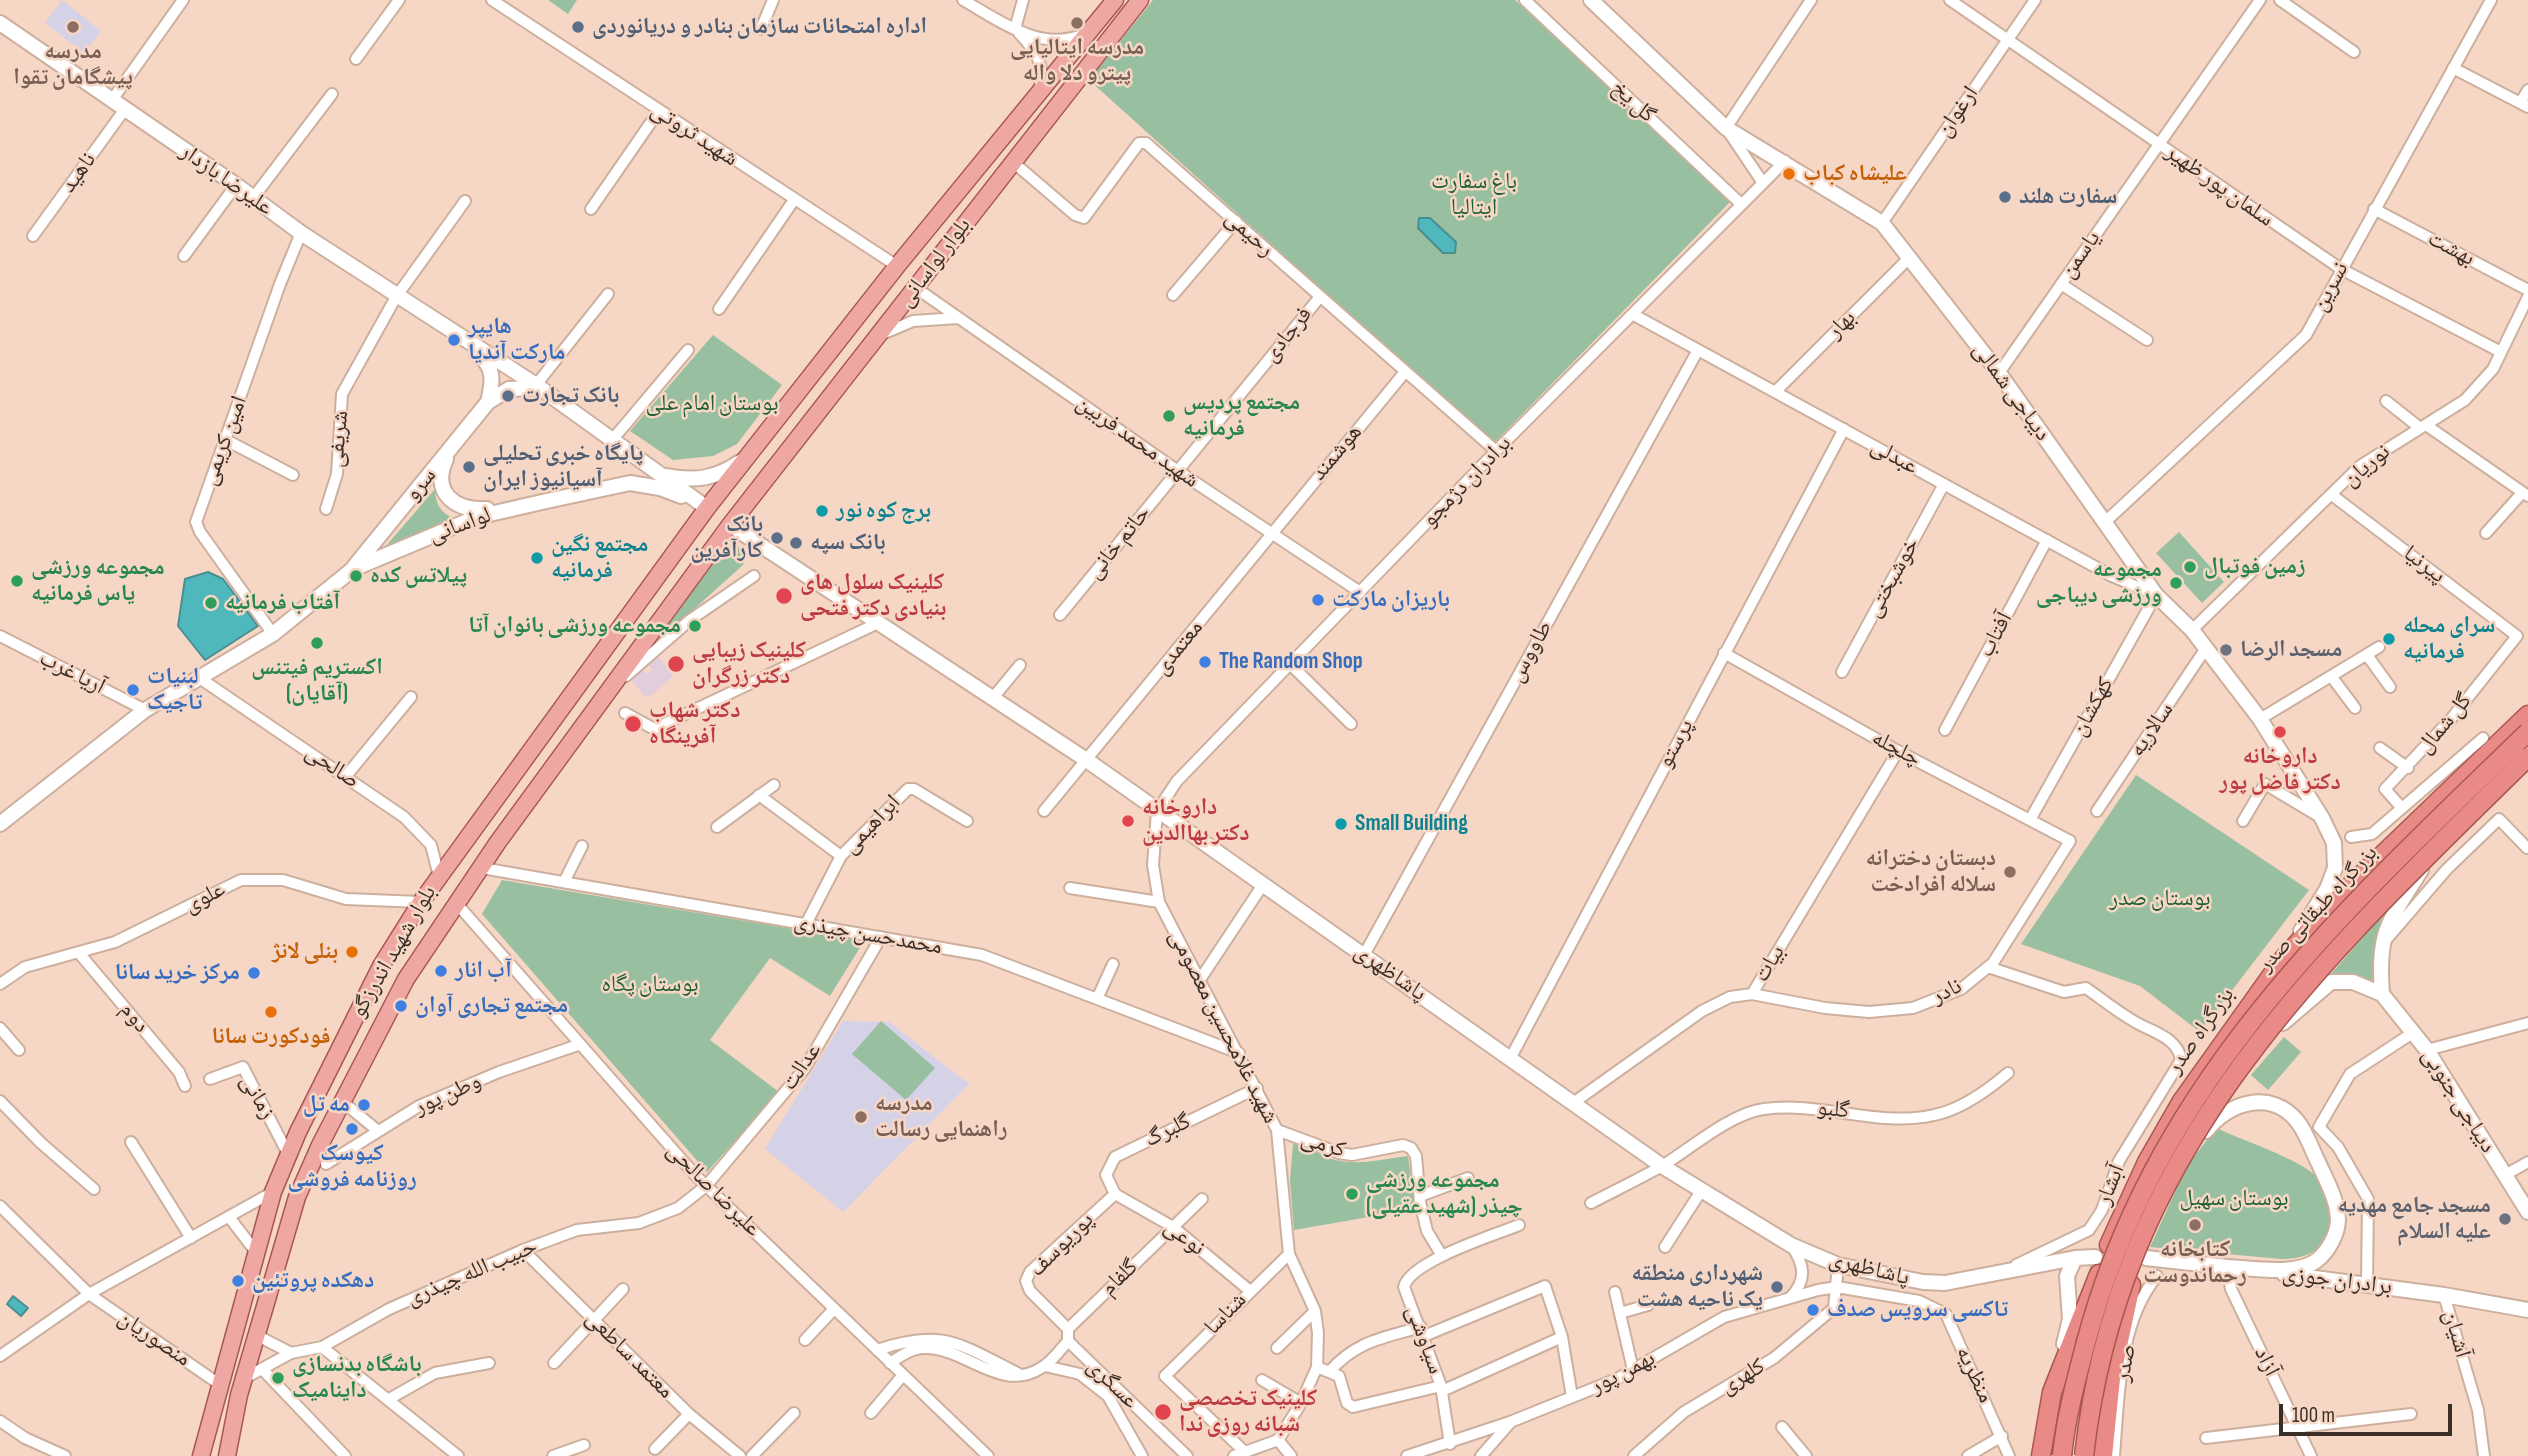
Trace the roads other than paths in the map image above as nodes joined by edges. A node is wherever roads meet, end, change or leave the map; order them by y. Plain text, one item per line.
1 (183, 0) edge
2 (399, 0) edge
3 (492, 0) edge
4 (773, 0) edge
5 (963, 0) edge
6 (1023, 0) edge
7 (1115, 0) edge
8 (1140, 0) edge
9 (1525, 0) edge
10 (1591, 0) edge
11 (1811, 0) edge
12 (1950, 0) edge
13 (2035, 0) edge
14 (2260, 0) edge
15 (2280, 0) edge
16 (2491, 0) edge
17 (0, 23) edge
18 (761, 29) dead end
19 (1015, 29) junction
20 (1090, 31) junction
21 (2008, 40) junction
22 (2354, 52) dead end
23 (356, 59) dead end
24 (2453, 68) junction
25 (2528, 90) edge
26 (332, 94) dead end
27 (1037, 97) junction
28 (112, 100) junction
29 (2524, 105) edge
30 (125, 109) junction
31 (658, 112) junction
32 (1726, 128) junction
33 (2159, 144) junction
34 (1784, 161) junction
35 (1013, 162) junction
36 (1763, 183) junction
37 (236, 184) junction
38 (253, 198) junction
39 (794, 200) junction
40 (465, 201) dead end
41 (1741, 204) junction
42 (591, 209) dead end
43 (2374, 209) junction
44 (1236, 221) junction
45 (1882, 223) junction
46 (301, 233) junction
47 (33, 236) dead end
48 (184, 256) dead end
49 (1909, 258) junction
50 (897, 266) junction
51 (2341, 270) junction
52 (2061, 284) junction
53 (916, 288) junction
54 (2528, 290) edge
55 (608, 294) dead end
56 (1173, 295) dead end
57 (396, 297) junction
58 (2528, 297) edge
59 (1319, 298) junction
60 (719, 309) dead end
61 (1634, 315) junction
62 (959, 318) junction
63 (453, 334) junction
64 (880, 335) junction
65 (2147, 340) dead end
66 (688, 350) dead end
67 (1699, 350) junction
68 (2501, 352) junction
69 (1405, 372) junction
70 (1999, 373) junction
71 (540, 387) junction
72 (1775, 392) junction
73 (2386, 401) dead end
74 (488, 402) junction
75 (2423, 427) junction
76 (1844, 429) junction
77 (613, 439) junction
78 (226, 440) junction
79 (456, 443) junction
80 (1496, 451) junction
81 (631, 453) junction
82 (748, 457) junction
83 (1178, 471) junction
84 (770, 474) junction
85 (293, 475) dead end
86 (663, 475) junction
87 (630, 483) junction
88 (1944, 484) junction
89 (2525, 494) edge
90 (2332, 495) junction
91 (542, 502) junction
92 (326, 509) dead end
93 (707, 509) junction
94 (2105, 522) junction
95 (730, 525) junction
96 (2486, 533) dead end
97 (1270, 534) junction
98 (2048, 540) junction
99 (2132, 559) junction
100 (354, 569) junction
101 (754, 576) dead end
102 (2112, 576) junction
103 (1360, 592) junction
104 (2155, 595) junction
105 (1060, 615) dead end
106 (878, 623) junction
107 (2192, 630) junction
108 (273, 634) junction
109 (2522, 635) edge
110 (0, 636) edge
111 (2379, 647) dead end
112 (2206, 648) junction
113 (1724, 653) junction
114 (2367, 655) junction
115 (1290, 664) junction
116 (1020, 665) dead end
117 (1842, 672) dead end
118 (2331, 676) junction
119 (201, 679) junction
120 (2390, 687) dead end
121 (610, 689) junction
122 (411, 697) dead end
123 (992, 699) junction
124 (2355, 708) dead end
125 (145, 710) junction
126 (625, 713) dead end
127 (2528, 715) edge
128 (2260, 719) junction
129 (1351, 724) dead end
130 (1945, 730) dead end
131 (2528, 732) edge
132 (2483, 738) dead end
133 (2380, 748) dead end
134 (530, 751) junction
135 (1898, 751) junction
136 (2528, 759) edge
137 (1087, 761) junction
138 (552, 767) junction
139 (2407, 768) junction
140 (346, 776) junction
141 (774, 785) dead end
142 (760, 795) junction
143 (2401, 807) junction
144 (1044, 811) dead end
145 (1157, 811) junction
146 (2097, 811) dead end
147 (2031, 818) junction
148 (2322, 818) junction
149 (967, 821) dead end
150 (2243, 821) dead end
151 (0, 824) edge
152 (717, 827) dead end
153 (2351, 836) dead end
154 (2070, 841) joint
155 (582, 846) dead end
156 (2527, 848) edge
157 (841, 856) junction
158 (2427, 859) junction
159 (482, 868) junction
160 (439, 876) junction
161 (564, 882) junction
162 (1262, 886) junction
163 (1070, 888) dead end
164 (421, 902) junction
165 (1159, 902) junction
166 (458, 905) junction
167 (806, 924) junction
168 (881, 937) junction
169 (2380, 948) junction
170 (79, 953) junction
171 (1364, 955) junction
172 (2284, 958) junction
173 (1113, 964) dead end
174 (1988, 967) junction
175 (1201, 978) junction
176 (0, 984) edge
177 (2382, 994) junction
178 (1752, 995) junction
179 (1097, 999) junction
180 (2528, 1023) edge
181 (0, 1028) edge
182 (2414, 1032) junction
183 (2263, 1040) junction
184 (579, 1045) junction
185 (19, 1050) dead end
186 (2427, 1050) junction
187 (1239, 1053) junction
188 (1510, 1059) junction
189 (2008, 1073) dead end
190 (210, 1079) dead end
191 (185, 1086) dead end
192 (1257, 1088) junction
193 (0, 1101) edge
194 (343, 1102) junction
195 (1573, 1103) junction
196 (1277, 1130) junction
197 (378, 1131) junction
198 (131, 1142) dead end
199 (288, 1154) junction
200 (2185, 1156) junction
201 (2528, 1162) edge
202 (326, 1164) dead end
203 (1662, 1166) junction
204 (2505, 1175) junction
205 (1468, 1178) dead end
206 (706, 1186) junction
207 (94, 1189) dead end
208 (1701, 1191) junction
209 (272, 1192) junction
210 (1115, 1194) junction
211 (1420, 1196) junction
212 (1202, 1199) dead end
213 (1591, 1203) dead end
214 (0, 1206) edge
215 (2528, 1212) edge
216 (229, 1217) junction
217 (1519, 1225) dead end
218 (1173, 1227) junction
219 (191, 1238) junction
220 (1791, 1245) junction
221 (1665, 1247) dead end
222 (523, 1250) junction
223 (256, 1252) junction
224 (2144, 1252) junction
225 (1289, 1254) junction
226 (1441, 1256) junction
227 (2075, 1258) junction
228 (2101, 1259) junction
229 (1839, 1265) junction
230 (2227, 1267) junction
231 (2004, 1271) junction
232 (2133, 1275) junction
233 (2157, 1276) dead end
234 (2367, 1285) junction
235 (1837, 1287) junction
236 (623, 1289) dead end
237 (1249, 1290) junction
238 (1615, 1292) dead end
239 (89, 1294) junction
240 (2444, 1295) junction
241 (1788, 1300) junction
242 (1648, 1305) dead end
243 (834, 1309) junction
244 (2528, 1310) edge
245 (1315, 1311) junction
246 (1620, 1313) junction
247 (594, 1321) junction
248 (1068, 1329) junction
249 (1423, 1332) junction
250 (256, 1335) junction
251 (1562, 1337) junction
252 (805, 1340) dead end
253 (1068, 1341) junction
254 (322, 1347) junction
255 (1277, 1348) dead end
256 (877, 1350) junction
257 (291, 1353) junction
258 (0, 1356) edge
259 (489, 1363) dead end
260 (555, 1363) dead end
261 (890, 1363) junction
262 (1045, 1366) junction
263 (1317, 1367) junction
264 (262, 1370) junction
265 (1633, 1370) junction
266 (1329, 1372) junction
267 (903, 1375) junction
268 (1022, 1376) junction
269 (243, 1379) junction
270 (1262, 1380) dead end
271 (219, 1384) junction
272 (1441, 1388) junction
273 (2052, 1392) junction
274 (1572, 1397) junction
275 (389, 1399) junction
276 (1301, 1403) junction
277 (794, 1413) dead end
278 (871, 1413) dead end
279 (689, 1414) junction
280 (2412, 1414) dead end
281 (0, 1421) edge
282 (1510, 1422) junction
283 (1782, 1427) dead end
284 (2298, 1427) junction
285 (2003, 1436) junction
286 (2206, 1438) dead end
287 (1278, 1440) junction
288 (1450, 1444) junction
289 (1265, 1445) junction
290 (584, 1446) dead end
291 (655, 1449) dead end
292 (1240, 1454) edge
293 (65, 1456) edge
294 (201, 1456) edge
295 (227, 1456) edge
296 (345, 1456) edge
297 (458, 1456) edge
298 (555, 1456) edge
299 (740, 1456) edge
300 (752, 1456) edge
301 (988, 1456) edge
302 (1142, 1456) edge
303 (1187, 1456) edge
304 (1273, 1456) edge
305 (1290, 1456) edge
306 (1407, 1456) edge
307 (1481, 1456) edge
308 (1634, 1456) edge
309 (1806, 1456) edge
310 (1968, 1456) edge
311 (2009, 1456) edge
312 (2041, 1456) edge
313 (2062, 1456) edge
314 (2086, 1456) edge
315 (2102, 1456) edge
316 (2114, 1456) edge
317 (2311, 1456) edge
318 (2484, 1456) edge

1 - 28 street
2 - 23 street
3 - 31 street, شهید ثروتی
4 - 18 street
5 - 19 street
6 - 19 street
7 - 20 main road
8 - 35 main road, بلوار لواسانی
9 - 41 street, گل یخ
10 - 32 main road, دیباجی شمالی
11 - 32 street
12 - 21 street, سلمان پور ظهیر
13 - 21 street, ارغوان
14 - 33 street, یاسمن
15 - 22 street
16 - 24 street, نسرین
17 - 28 main road, علیرضا بازدار
19 - 20 street
19 - 27 street
20 - 27 main road
21 - 33 street, سلمان پور ظهیر
21 - 45 street, ارغوان
24 - 29 street
24 - 43 street, نسرین
25 - 29 street
26 - 38 street
27 - 50 main road
28 - 30 main road, علیرضا بازدار
30 - 37 main road, علیرضا بازدار
30 - 47 street, ناهید
31 - 39 street, شهید ثروتی
31 - 42 street
32 - 34 main road, دیباجی شمالی
32 - 36 street
33 - 51 street, سلمان پور ظهیر
33 - 52 street, یاسمن
34 - 36 street, برادران دژمجو
34 - 45 main road, دیباجی شمالی
35 - 44 street, رحیمی
35 - 53 main road, بلوار لواسانی
36 - 41 street, برادران دژمجو
37 - 38 main road, علیرضا بازدار
37 - 48 street
38 - 46 main road, علیرضا بازدار
39 - 50 street, شهید ثروتی
39 - 60 street
40 - 57 street, شریفی
41 - 61 street, برادران دژمجو
43 - 51 street, نسرین
43 - 54 street, بهشت
44 - 56 street
44 - 59 street, رحیمی
45 - 49 main road, دیباجی شمالی
46 - 57 main road, علیرضا بازدار
46 - 78 street, امین کریمی
49 - 70 main road, دیباجی شمالی
49 - 72 street, بهار
50 - 82 main road
51 - 68 street, سلمان پور ظهیر
51 - 94 street, نسرین
52 - 65 street
52 - 70 street, یاسمن
53 - 62 street, شهید محمد فربین
53 - 64 main road, بلوار لواسانی
55 - 71 street
57 - 63 main road, علیرضا بازدار
57 - 92 street, شریفی
58 - 68 street, نوریان
59 - 69 street, رحیمی
59 - 83 street, فرجادی
61 - 67 street, عبدلی
61 - 80 street, برادران دژمجو
62 - 64 street
62 - 83 street, شهید محمد فربین
63 - 71 main road, علیرضا بازدار
63 - 74 main road, علیرضا بازدار
64 - 84 main road, بلوار لواسانی
66 - 77 street
67 - 72 street, عبدلی
67 - 171 street, طاووس
68 - 75 street, نوریان
69 - 80 street, رحیمی
69 - 97 street, هوشمند
70 - 94 main road, دیباجی شمالی
71 - 74 main road
71 - 77 main road, علیرضا بازدار
72 - 76 street, عبدلی
73 - 75 street
74 - 79 main road, سرو
75 - 89 street
75 - 90 street, نوریان
76 - 88 street, عبدلی
76 - 113 street, پرستو
77 - 81 main road, علیرضا بازدار
78 - 85 street
78 - 108 street, امین کریمی
79 - 91 main road
79 - 100 main road, سرو
80 - 103 street, برادران دژمجو
81 - 86 main road, علیرضا بازدار
81 - 87 main road
82 - 84 main road
82 - 86 main road
82 - 93 main road
83 - 97 street, شهید محمد فربین
83 - 105 street, حاتم خانی
84 - 95 main road, بلوار لواسانی
86 - 93 main road, علیرضا بازدار
87 - 91 main road, لواسانی
87 - 93 main road, لواسانی
88 - 98 street, عبدلی
88 - 117 street, خوشبختی
89 - 96 street
90 - 107 street, نوریان
90 - 109 street, پیرنیا
91 - 100 main road, لواسانی
93 - 95 main road
93 - 134 main road, بلوار شهید اندرزگو
94 - 99 main road, دیباجی شمالی
95 - 106 main road, پاشاظهری
95 - 121 main road, بلوار شهید اندرزگو
97 - 103 street, شهید محمد فربین
97 - 137 street, معتمدی
98 - 102 street, عبدلی
98 - 130 street, آفتاب
99 - 102 street
99 - 104 main road, دیباجی شمالی
100 - 108 main road, لواسانی
101 - 121 street
102 - 104 street, عبدلی
103 - 115 street, برادران دژمجو
104 - 107 main road, دیباجی شمالی
104 - 147 street, کهکشان
106 - 123 main road, پاشاظهری
106 - 126 street
107 - 112 main road, دیباجی شمالی
108 - 119 main road, لواسانی
109 - 139 street, گل شمال
110 - 125 street, آریا غرب
111 - 114 street
112 - 128 main road, دیباجی شمالی
112 - 146 street, سالاریه
113 - 135 street, چلچله
113 - 188 street, پرستو
114 - 118 street
114 - 120 street
115 - 129 street
115 - 145 street, برادران دژمجو
116 - 123 street
118 - 124 street
118 - 128 street
119 - 125 main road, لواسانی
119 - 140 street, صالحی
121 - 138 main road, بلوار شهید اندرزگو
122 - 140 street
123 - 137 main road, پاشاظهری
125 - 151 main road, لواسانی
127 - 172 highway, بزرگراه صدر
128 - 148 main road, دیباجی شمالی
131 - 313 highway, بزرگراه طبقاتی صدر, bridge
132 - 143 street, گل شمال
133 - 139 street
134 - 138 main road
134 - 160 main road, بلوار شهید اندرزگو
135 - 147 street, چلچله
135 - 178 street, بیات
136 - 158 highway
136 - 314 highway, بزرگراه طبقاتی صدر, bridge
137 - 144 street, معتمدی
137 - 145 main road, پاشاظهری
138 - 159 main road, بلوار شهید اندرزگو
139 - 143 street, گل شمال
140 - 160 street, صالحی
141 - 142 street
142 - 152 street
142 - 157 street
143 - 153 street, گل شمال
145 - 162 main road, پاشاظهری
145 - 165 street, شهید غلامحسین معصومی
147 - 154 street, چلچله
148 - 150 street
148 - 172 main road, دیباجی شمالی
149 - 157 street, ابراهیمی
154 - 174 street, نادر
155 - 161 street
156 - 169 street
157 - 167 street, ابراهیمی
158 - 169 main road
158 - 183 highway
159 - 161 street, محمدحسن چیذری
159 - 166 main road, بلوار شهید اندرزگو
160 - 164 main road, بلوار شهید اندرزگو
161 - 167 street, محمدحسن چیذری
162 - 171 main road, پاشاظهری
162 - 175 street
163 - 165 street
164 - 170 street, علوی
164 - 199 main road, بلوار شهید اندرزگو
165 - 175 street, شهید غلامحسین معصومی
166 - 184 street, علیرضا صالحی
166 - 194 main road, بلوار شهید اندرزگو
167 - 168 street, محمدحسن چیذری
168 - 179 street, محمدحسن چیذری
168 - 206 street, عدالت
169 - 177 main road
170 - 176 street, علوی
170 - 191 street, دوم
171 - 188 main road, پاشاظهری
172 - 228 highway, بزرگراه صدر
173 - 179 street
174 - 178 street, نادر
174 - 231 street, آبشار
175 - 187 street, شهید غلامحسین معصومی
177 - 182 main road, دیباجی جنوبی
177 - 183 main road, دیباجی جنوبی
178 - 195 street, بیات
179 - 187 street, محمدحسن چیذری
180 - 186 street
181 - 185 street
182 - 186 main road, دیباجی جنوبی
182 - 234 street
183 - 200 highway
184 - 197 street, وطن پور
184 - 206 street, علیرضا صالحی
186 - 204 main road, دیباجی جنوبی
187 - 192 street, شهید غلامحسین معصومی
188 - 195 main road, پاشاظهری
189 - 203 street, گلبو
190 - 199 street, زمانی
192 - 196 street, شهید غلامحسین معصومی
192 - 210 street, گلبرگ
193 - 207 street
194 - 197 street
194 - 250 main road, بلوار شهید اندرزگو
195 - 203 main road, پاشاظهری
196 - 211 street, کرمی
196 - 225 street, شهید غلامحسین معصومی
197 - 202 street, وطن پور
198 - 219 street
199 - 209 main road, بلوار شهید اندرزگو
200 - 224 highway
200 - 230 main road
201 - 204 street
203 - 208 main road, پاشاظهری
203 - 213 street, گلبو
204 - 215 main road, دیباجی جنوبی
205 - 211 street
206 - 222 street, حبیب الله چیذری
206 - 243 street, علیرضا صالحی
208 - 220 main road, پاشاظهری
208 - 221 street
209 - 216 street
209 - 223 main road, بلوار شهید اندرزگو
210 - 218 street, نوعی
210 - 248 street, پوریوسف
211 - 226 street
212 - 218 street, گلفام
214 - 239 street, منصوریان
216 - 219 street
216 - 223 street
217 - 226 street
218 - 237 street, نوعی
218 - 248 street, گلفام
219 - 239 street
220 - 229 main road, پاشاظهری
220 - 241 street
222 - 247 street, معتمد ساطعی
222 - 254 street, حبیب الله چیذری
223 - 271 main road, بلوار شهید اندرزگو
224 - 230 main road, برادران جوزی
224 - 232 highway, bridge
225 - 237 street, شناسا
225 - 245 street, شهید غلامحسین معصومی
226 - 249 street, سیاوشی
227 - 228 main road, پاشاظهری
227 - 231 main road, پاشاظهری
227 - 273 main road
228 - 273 highway, بزرگراه صدر
229 - 231 main road, پاشاظهری
229 - 235 street, کلهری
230 - 234 main road, برادران جوزی
230 - 284 street, آزاد
232 - 314 highway
232 - 315 highway
233 - 316 street, صدر
234 - 240 main road, برادران جوزی
235 - 241 street, بهمن پور
235 - 285 street, منظریه
235 - 308 street, کلهری
236 - 247 street
237 - 292 street, شناسا
238 - 246 street
239 - 258 street
239 - 271 street, منصوریان
240 - 244 main road, برادران جوزی
240 - 318 street, آشیان
241 - 265 street, بهمن پور
242 - 246 street
243 - 252 street
243 - 256 street, علیرضا صالحی
245 - 255 street
245 - 263 street, شهید غلامحسین معصومی
246 - 265 street
247 - 260 street
247 - 279 street, معتمد ساطعی
248 - 253 street, عسگری
249 - 251 street
249 - 266 street
249 - 272 street, سیاوشی
250 - 257 street
250 - 269 main road, بلوار شهید اندرزگو
251 - 272 street
251 - 274 street
253 - 262 street, عسگری
253 - 303 street, عسگری
254 - 257 street, حبیب الله چیذری
254 - 275 street
256 - 261 street, علیرضا صالحی
256 - 268 street
257 - 264 street, حبیب الله چیذری
259 - 275 street
261 - 267 street, علیرضا صالحی
261 - 268 street
262 - 268 street, عسگری
262 - 302 street, عسگری
263 - 266 street
263 - 276 street, شهید غلامحسین معصومی
264 - 269 street, حبیب الله چیذری
264 - 296 street
265 - 274 street, بهمن پور
266 - 272 street
267 - 278 street
267 - 301 street, علیرضا صالحی
269 - 295 main road, بلوار شهید اندرزگو
270 - 276 street
271 - 294 main road, بلوار شهید اندرزگو
272 - 288 street, سیاوشی
273 - 312 highway, بزرگراه صدر
274 - 282 street, بهمن پور
275 - 297 street
276 - 287 street, شهید غلامحسین معصومی
277 - 300 street
279 - 291 street
279 - 299 street, معتمد ساطعی
280 - 284 street
281 - 293 street
282 - 288 street, بهمن پور
282 - 307 street
283 - 309 street
284 - 286 street
284 - 317 street, آزاد
285 - 310 street
285 - 311 street, منظریه
287 - 289 street
287 - 305 street
288 - 306 street, بهمن پور
289 - 292 street
289 - 304 street
290 - 298 street

